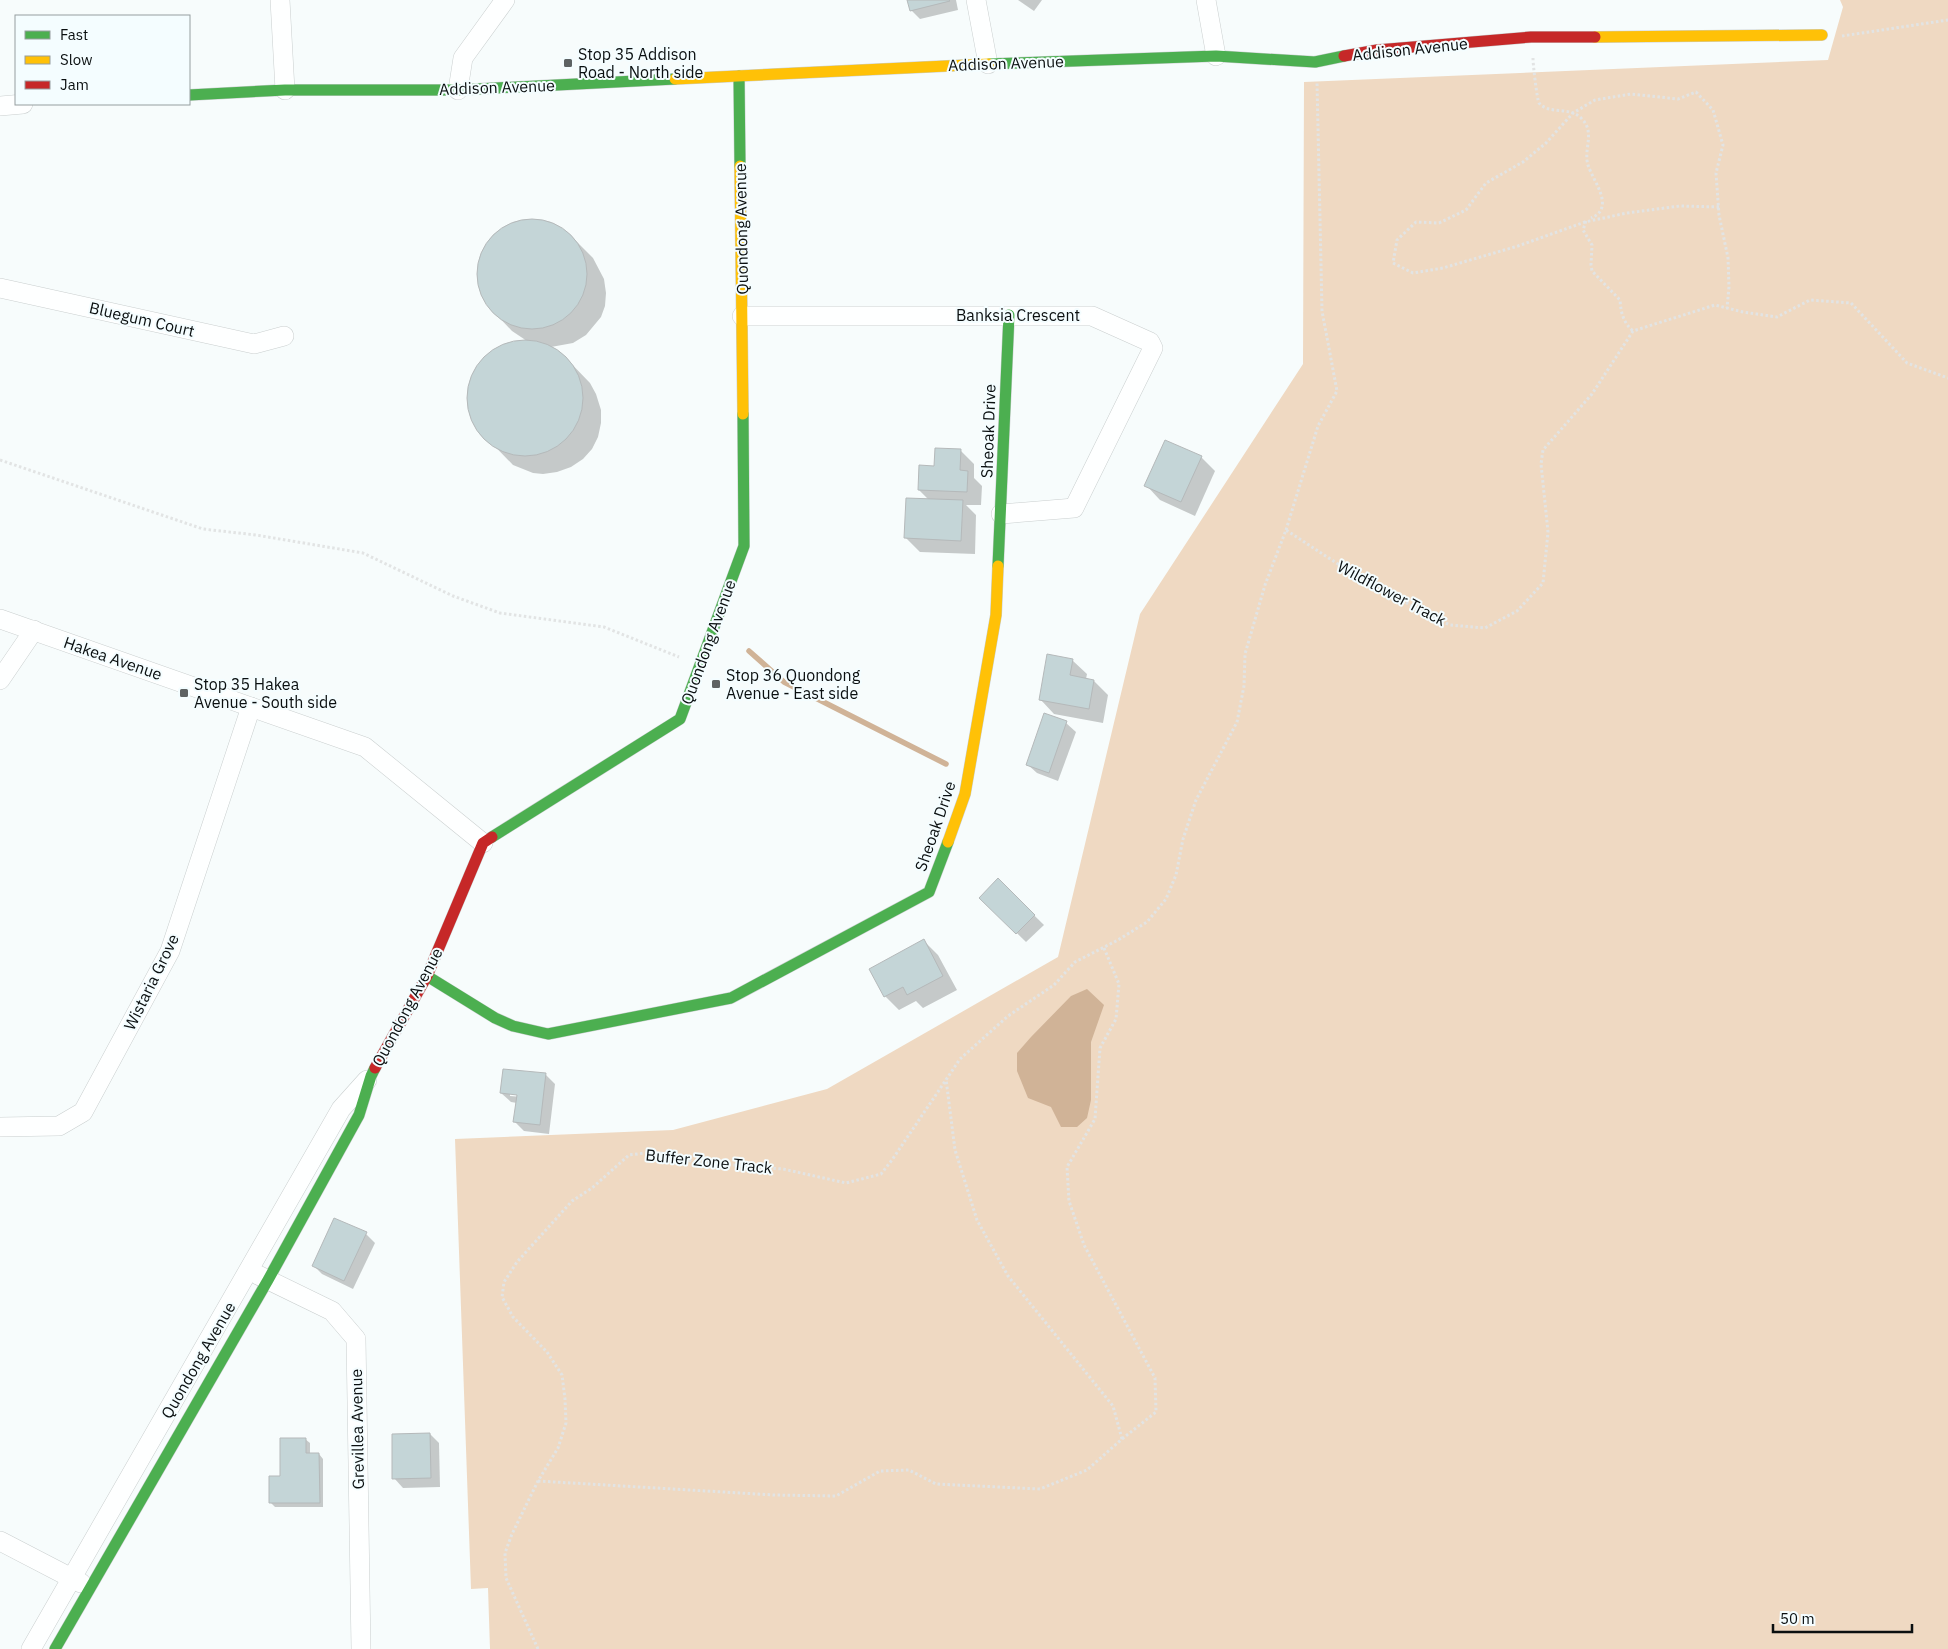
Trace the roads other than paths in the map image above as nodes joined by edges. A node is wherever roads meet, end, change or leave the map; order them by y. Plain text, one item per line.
1 (280, 0) edge
2 (505, 0) edge
3 (976, 0) edge
4 (1206, 0) edge
5 (1822, 35) road end
6 (1216, 56) junction
7 (988, 64) junction
8 (739, 76) junction
9 (284, 90) junction
10 (458, 90) junction
11 (190, 95) edge
12 (15, 105) edge
13 (0, 106) edge
14 (0, 288) edge
15 (1008, 315) junction
16 (742, 316) junction
17 (284, 336) dead end
18 (1000, 514) junction
19 (0, 618) edge
20 (34, 630) junction
21 (0, 680) edge
22 (251, 707) junction
23 (483, 844) junction
24 (427, 976) junction
25 (371, 1076) junction
26 (0, 1127) edge
27 (249, 1270) junction
28 (268, 1280) junction
29 (0, 1541) edge
30 (72, 1578) junction
31 (90, 1588) junction
32 (31, 1649) edge
33 (55, 1649) edge
34 (361, 1649) edge

1 - 9 street
2 - 10 street
3 - 7 street
4 - 6 street
5 - 6 street, Addison Avenue
6 - 7 street, Addison Avenue
7 - 8 street, Addison Avenue
8 - 10 street, Addison Avenue
8 - 16 street, Quondong Avenue
9 - 10 street, Addison Avenue
9 - 11 street, Addison Avenue
12 - 13 street
14 - 17 street, Bluegum Court
15 - 16 street, Banksia Crescent
15 - 18 street, Sheoak Drive
15 - 18 street, Banksia Crescent
16 - 23 street, Quondong Avenue
18 - 24 street, Sheoak Drive
19 - 20 street, Hakea Avenue
20 - 21 street
20 - 22 street, Hakea Avenue
22 - 23 street, Hakea Avenue
22 - 26 street, Wistaria Grove
23 - 24 street, Quondong Avenue
24 - 25 street, Quondong Avenue
25 - 27 street, Quondong Avenue
25 - 28 street, Quondong Avenue
27 - 28 street, Grevillea Avenue
27 - 30 street, Quondong Avenue
28 - 31 street, Quondong Avenue
28 - 34 street, Grevillea Avenue
29 - 30 street
30 - 31 street
30 - 32 street, Quondong Avenue
31 - 33 street, Quondong Avenue

